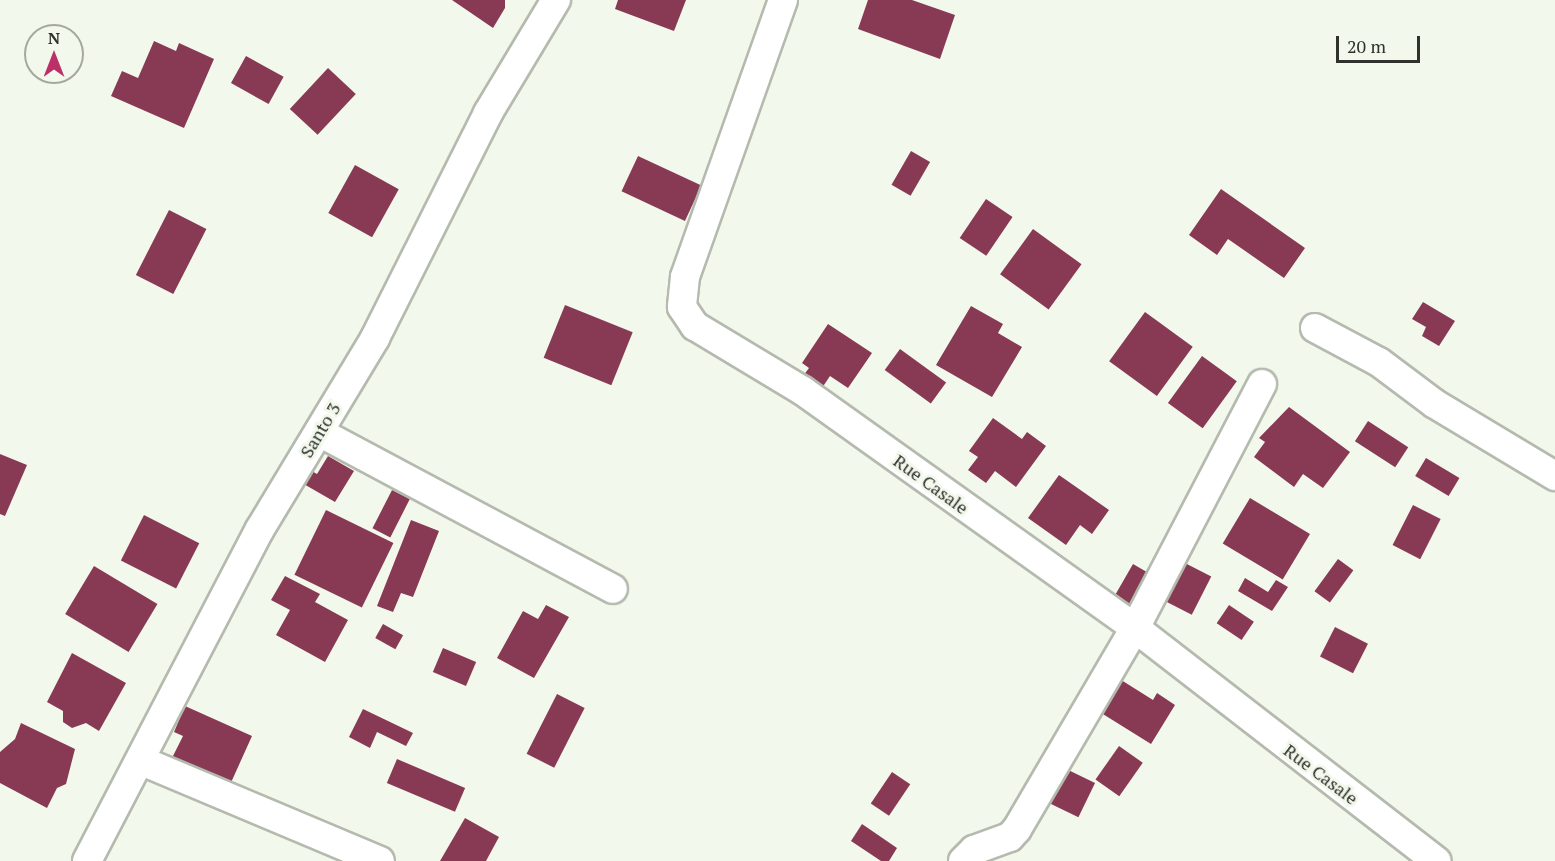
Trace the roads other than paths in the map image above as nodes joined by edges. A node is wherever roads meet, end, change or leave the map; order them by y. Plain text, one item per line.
1 (556, 0) edge
2 (783, 0) edge
3 (1315, 328) dead end
4 (1262, 384) dead end
5 (319, 432) junction
6 (1555, 476) edge
7 (613, 589) dead end
8 (1136, 628) junction
9 (142, 761) junction
10 (87, 861) edge
11 (380, 861) edge
12 (963, 861) edge
13 (1437, 861) edge

1 - 5 street, Santo 3
2 - 8 street, Rue Casale
3 - 6 street
4 - 8 street
5 - 7 street
5 - 9 street, Santo 3
8 - 12 street
8 - 13 street, Rue Casale
9 - 10 street, Santo 3
9 - 11 street

